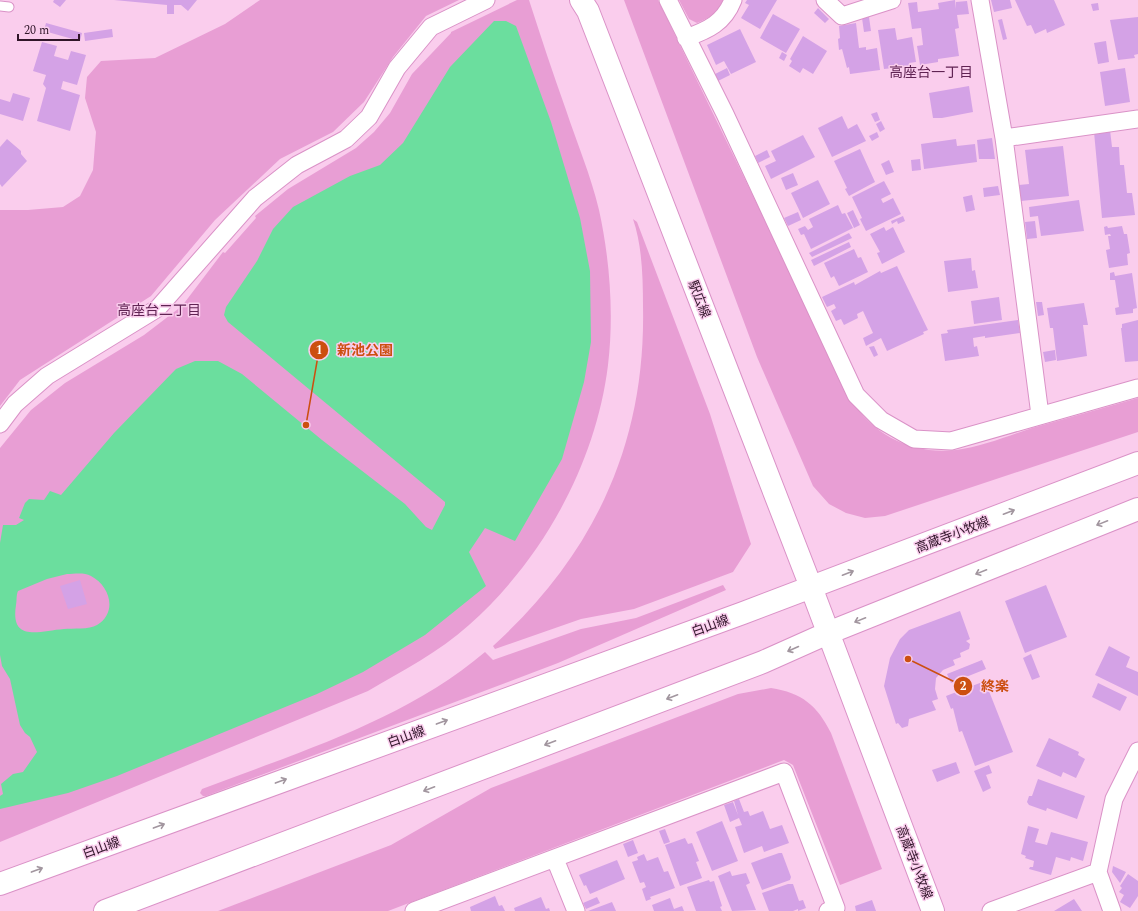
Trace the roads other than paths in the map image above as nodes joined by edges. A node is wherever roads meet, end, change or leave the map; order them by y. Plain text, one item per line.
1 (486, 0) edge
2 (668, 0) edge
3 (733, 0) edge
4 (825, 0) edge
5 (892, 0) edge
6 (980, 0) edge
7 (585, 4) edge
8 (686, 38) junction
9 (1138, 119) edge
10 (1004, 138) junction
11 (1138, 388) edge
12 (1040, 415) junction
13 (0, 424) edge
14 (1138, 463) edge
15 (1138, 509) edge
16 (811, 587) junction
17 (828, 633) junction
18 (1138, 751) edge
19 (555, 859) junction
20 (1098, 872) junction
21 (0, 884) edge
22 (456, 904) edge
23 (105, 911) edge
24 (414, 911) edge
25 (576, 911) edge
26 (828, 911) edge
27 (933, 911) edge
28 (991, 911) edge
29 (1112, 911) edge

1 - 13 street
2 - 8 street
3 - 8 street
4 - 5 street
6 - 10 street
7 - 16 street, 駅広線
8 - 12 street
9 - 10 street
10 - 12 street
11 - 12 street
16 -> 14 street, 高蔵寺小牧線
15 -> 17 street
16 - 17 street, 高蔵寺小牧線
21 -> 16 street, 白山線
17 -> 23 street
17 - 27 street, 高蔵寺小牧線
18 - 20 street
19 - 22 street
19 - 25 street
19 - 26 street
20 - 28 street
20 - 29 street
22 - 24 street

